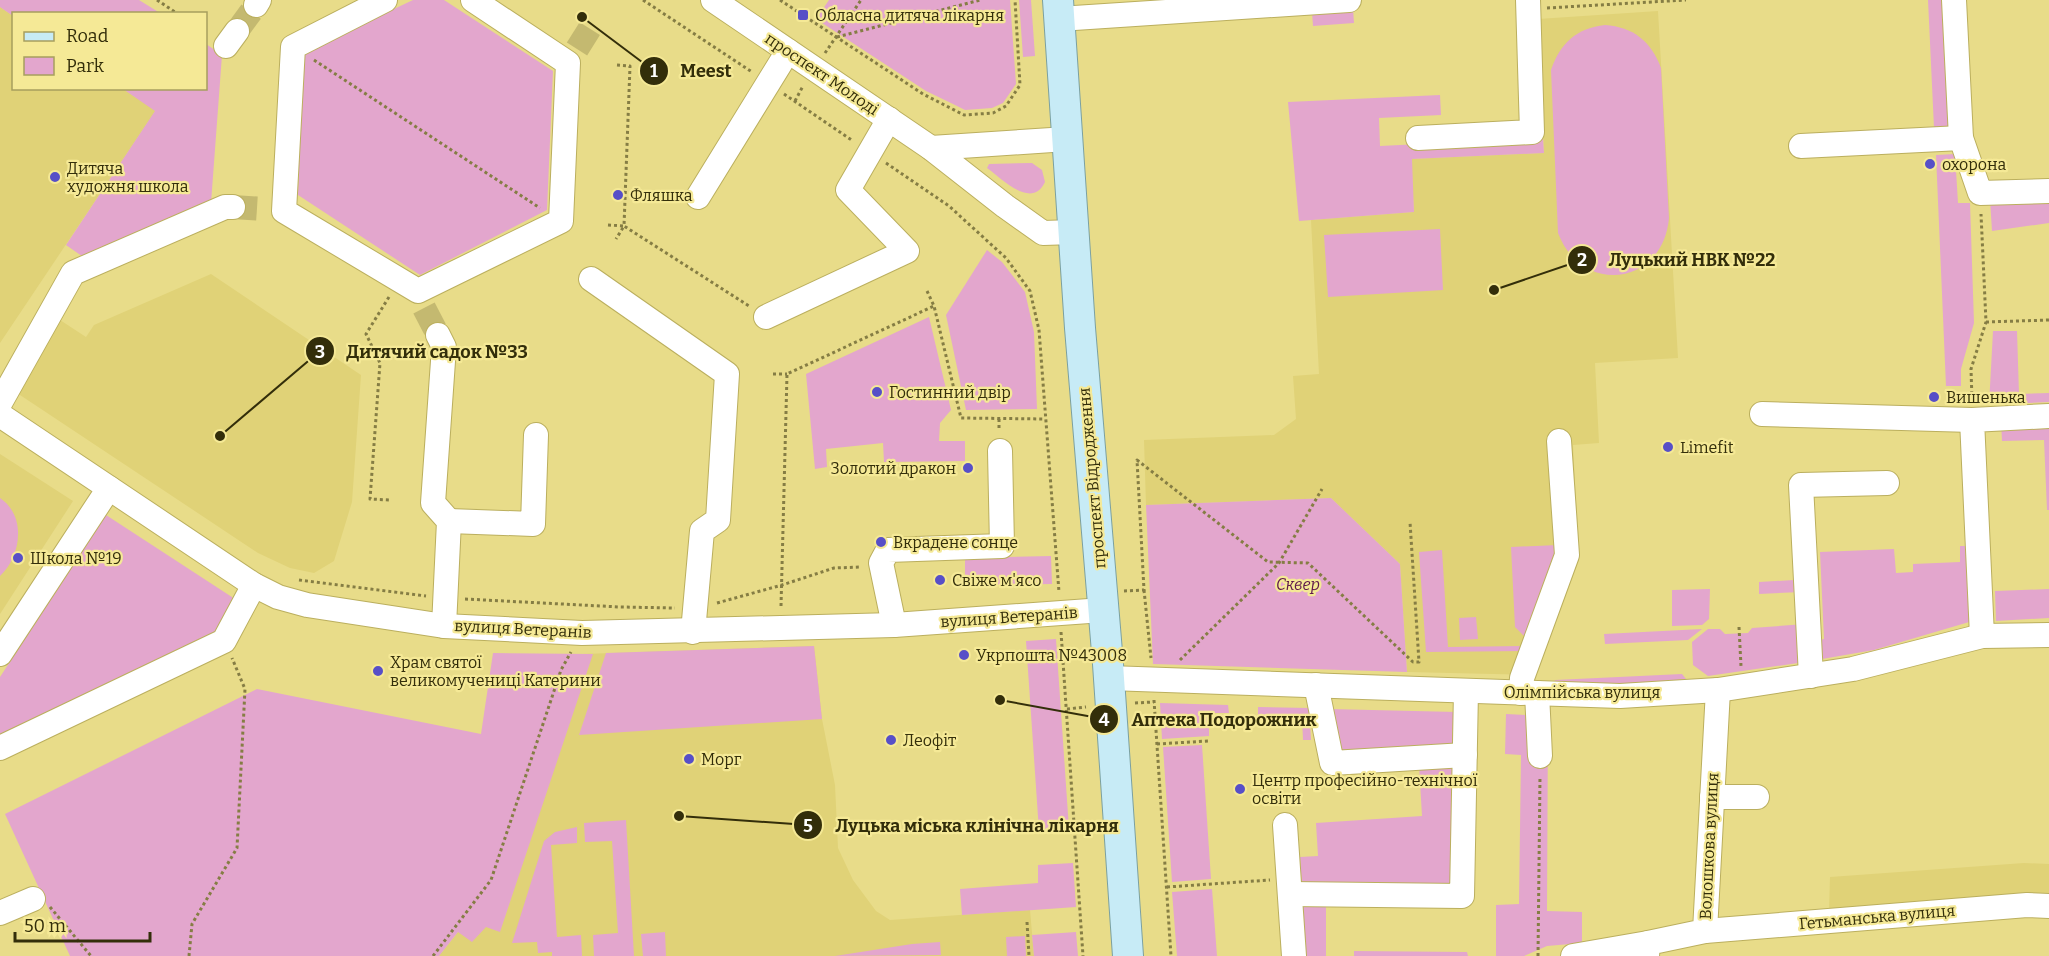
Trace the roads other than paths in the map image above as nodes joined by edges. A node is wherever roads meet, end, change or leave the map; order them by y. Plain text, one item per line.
1 (385, 0) edge
2 (473, 0) edge
3 (713, 0) edge
4 (1349, 0) edge
5 (1954, 0) edge
6 (1528, 5) edge
7 (1058, 9) edge
8 (788, 51) junction
9 (889, 119) junction
10 (1418, 138) dead end
11 (1961, 138) junction
12 (1067, 139) junction
13 (1801, 146) dead end
14 (931, 148) junction
15 (2049, 191) edge
16 (698, 197) dead end
17 (234, 207) tunnel mouth
18 (1074, 232) junction
19 (591, 279) dead end
20 (766, 317) road end
21 (438, 335) tunnel mouth
22 (0, 403) edge
23 (1762, 414) dead end
24 (0, 415) edge
25 (2049, 416) edge
26 (1972, 420) junction
27 (536, 435) dead end
28 (1559, 441) dead end
29 (1000, 451) dead end
30 (1887, 483) dead end
31 (109, 488) junction
32 (449, 521) junction
33 (254, 585) junction
34 (1102, 601) junction
35 (894, 625) junction
36 (444, 626) junction
37 (693, 632) junction
38 (2049, 635) edge
39 (1982, 636) junction
40 (0, 654) edge
41 (1811, 676) junction
42 (1109, 678) junction
43 (1316, 685) junction
44 (1718, 690) junction
45 (1466, 691) junction
46 (1529, 693) junction
47 (0, 748) edge
48 (1464, 755) junction
49 (1540, 756) road end
50 (1712, 797) junction
51 (1757, 797) dead end
52 (1285, 825) dead end
53 (1289, 886) junction
54 (33, 898) road end
55 (2049, 906) edge
56 (0, 913) edge
57 (1705, 931) junction
58 (1647, 950) edge
59 (1128, 956) edge
60 (1294, 956) edge
61 (1573, 956) edge

1 - 2 street
3 - 8 street, проспект Молоді
4 - 7 street
5 - 11 street
6 - 10 street
7 - 12 main road, проспект Відродження
8 - 9 street, проспект Молоді
8 - 16 street
9 - 14 street, проспект Молоді
9 - 20 street
11 - 13 street
11 - 15 street
12 - 14 street
12 - 18 main road, проспект Відродження
14 - 18 street, проспект Молоді
17 - 22 street
18 - 34 main road, проспект Відродження
19 - 37 street
21 - 32 street
23 - 26 street
24 - 31 street, вулиця Ветеранів
25 - 26 street
26 - 39 street
27 - 32 street
28 - 46 street
29 - 35 street
30 - 41 street
31 - 33 street, вулиця Ветеранів
31 - 40 street
32 - 36 street
33 - 36 street, вулиця Ветеранів
33 - 47 street
34 - 35 street, вулиця Ветеранів
34 - 42 main road, проспект Відродження
35 - 37 street, вулиця Ветеранів
36 - 37 street, вулиця Ветеранів
38 - 39 street, Олімпійська вулиця
39 - 41 street, Олімпійська вулиця
41 - 44 street, Олімпійська вулиця
42 - 43 street, Олімпійська вулиця
42 - 59 main road, проспект Відродження
43 - 45 street, Олімпійська вулиця
43 - 48 street
44 - 46 street, Олімпійська вулиця
44 - 50 street, Волошкова вулиця
45 - 46 street, Олімпійська вулиця
45 - 48 street
46 - 49 street
48 - 53 street
50 - 51 street
50 - 57 street, Волошкова вулиця
52 - 53 street
53 - 60 street
54 - 56 street
55 - 57 street, Гетьманська вулиця
57 - 58 street, Волошкова вулиця
58 - 61 street, Волошкова вулиця

